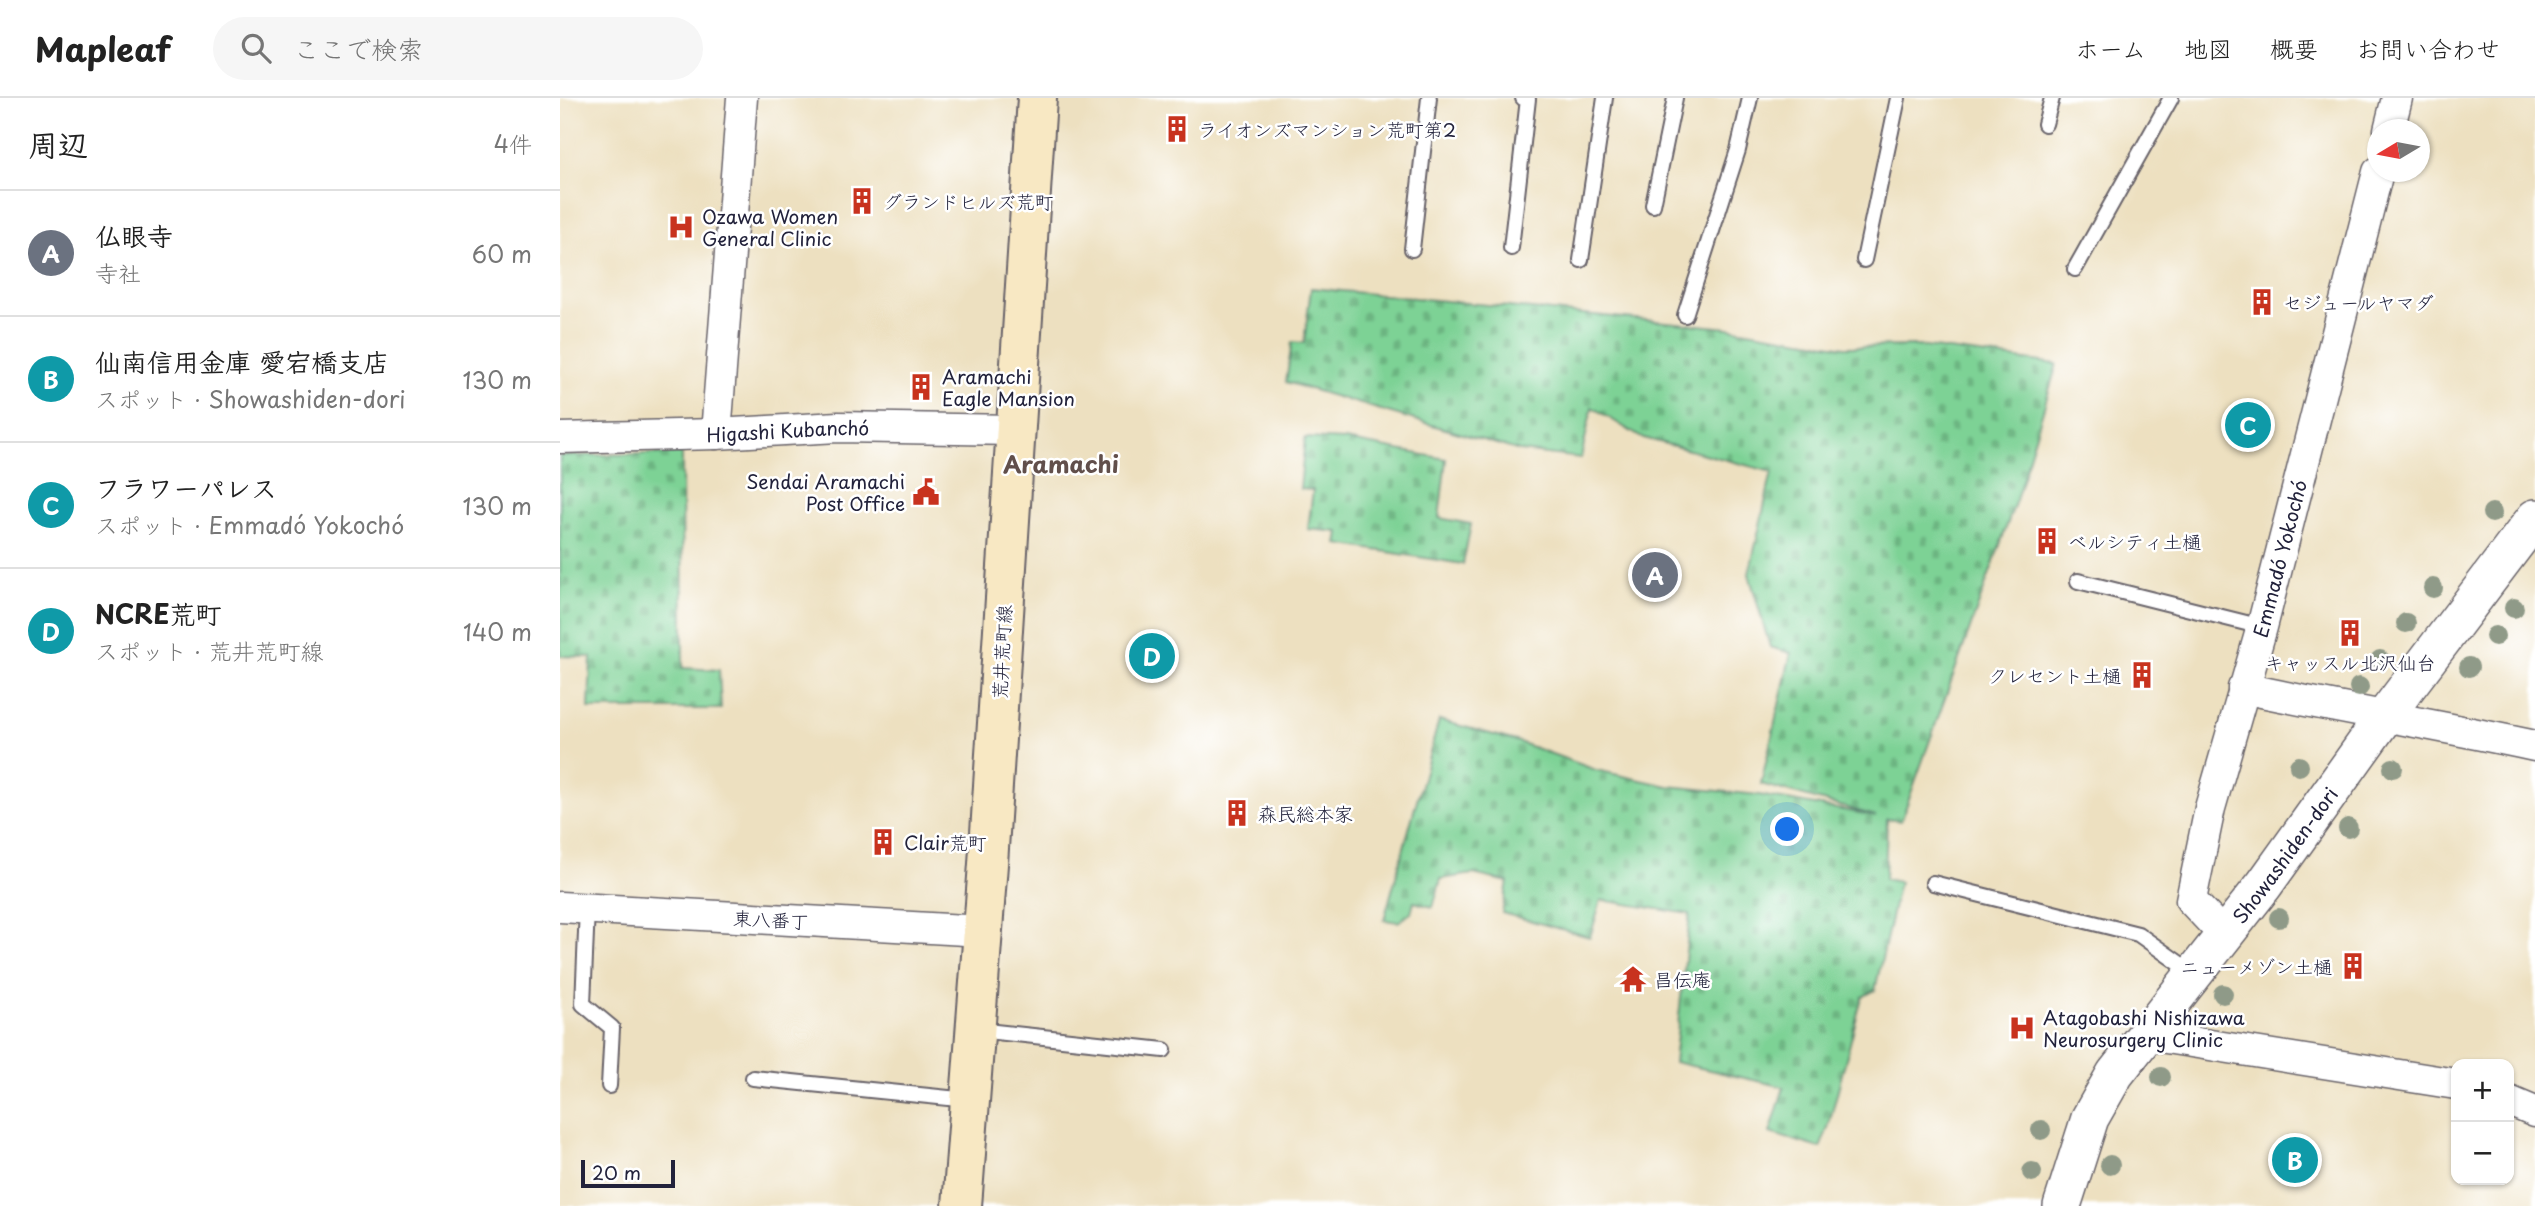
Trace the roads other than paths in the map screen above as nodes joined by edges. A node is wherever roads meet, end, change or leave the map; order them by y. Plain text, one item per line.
1 (742, 98) edge
2 (1037, 98) edge
3 (1429, 98) edge
4 (1523, 98) edge
5 (1605, 98) edge
6 (1675, 98) edge
7 (1749, 98) edge
8 (1898, 98) edge
9 (2052, 98) edge
10 (2171, 98) edge
11 (2397, 98) edge
12 (2392, 119) edge
13 (2045, 124) dead end
14 (2375, 182) edge
15 (1653, 205) dead end
16 (1511, 248) dead end
17 (1412, 249) dead end
18 (1581, 260) dead end
19 (1864, 260) dead end
20 (2075, 269) dead end
21 (1685, 315) dead end
22 (1014, 429) junction
23 (716, 434) junction
24 (560, 438) edge
25 (2535, 518) edge
26 (2078, 581) dead end
27 (2262, 627) junction
28 (2243, 688) junction
29 (2385, 716) junction
30 (2535, 746) edge
31 (1933, 883) dead end
32 (574, 908) edge
33 (983, 931) junction
34 (2224, 935) junction
35 (2193, 974) junction
36 (976, 1030) junction
37 (2147, 1035) junction
38 (1164, 1051) dead end
39 (753, 1078) dead end
40 (2451, 1083) edge
41 (609, 1086) dead end
42 (970, 1100) junction
43 (2514, 1103) edge
44 (2535, 1112) edge
45 (962, 1206) edge
46 (2062, 1206) edge

1 - 23 street
2 - 22 main road, 荒井荒町線
3 - 17 lane
4 - 16 lane
5 - 18 lane
6 - 15 lane
7 - 21 lane
8 - 19 lane
9 - 13 lane
10 - 20 lane
11 - 12 street
14 - 27 street, Emmadó Yokochó
22 - 23 street, Higashi Kubanchó
22 - 33 main road, 荒井荒町線
23 - 24 street, Higashi Kubanchó
25 - 29 street, Showashiden-dori
26 - 27 lane
27 - 28 street, Emmadó Yokochó
28 - 29 street
28 - 34 street, Emmadó Yokochó
29 - 30 street
29 - 34 street, Showashiden-dori
31 - 35 lane
32 - 33 street, 東八番丁
32 - 41 lane
33 - 36 main road, 荒井荒町線
34 - 35 street, Showashiden-dori
35 - 37 street, Showashiden-dori
36 - 38 lane
36 - 42 main road, 荒井荒町線
37 - 40 street
37 - 46 street, Showashiden-dori
39 - 42 lane
42 - 45 main road, 荒井荒町線
43 - 44 street

